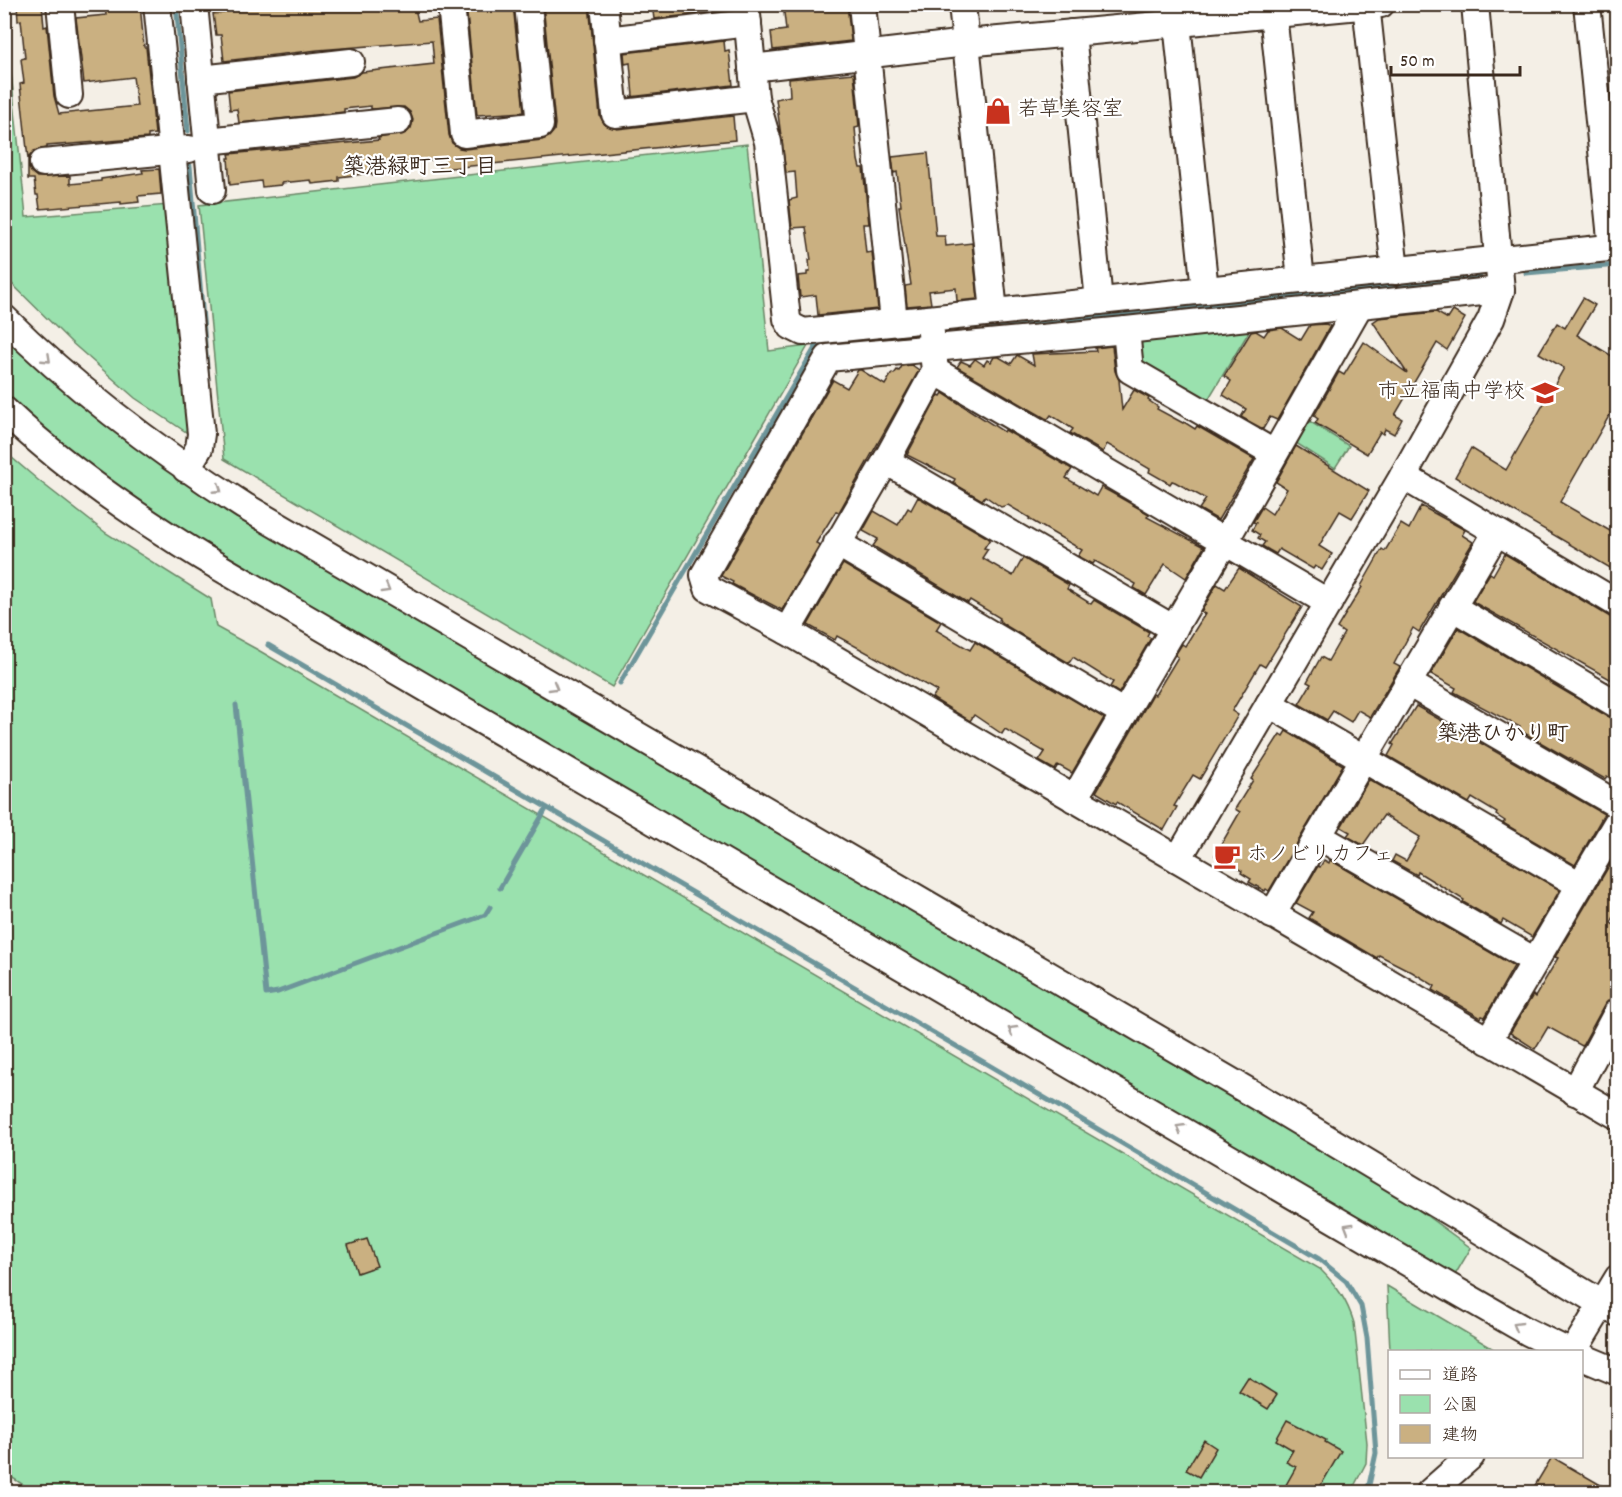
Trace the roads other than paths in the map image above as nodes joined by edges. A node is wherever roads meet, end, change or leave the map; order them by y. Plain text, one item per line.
1 (60, 4) edge
2 (158, 4) edge
3 (194, 4) edge
4 (451, 4) edge
5 (528, 4) edge
6 (604, 4) edge
7 (862, 4) edge
8 (962, 4) edge
9 (1475, 4) edge
10 (1587, 4) edge
11 (1371, 5) edge
12 (1273, 10) edge
13 (747, 14) edge
14 (1176, 14) edge
15 (1072, 33) junction
16 (607, 40) junction
17 (966, 44) junction
18 (867, 55) junction
19 (351, 62) dead end
20 (752, 68) junction
21 (201, 79) junction
22 (69, 95) dead end
23 (755, 98) junction
24 (398, 121) dead end
25 (208, 144) junction
26 (172, 150) junction
27 (43, 163) dead end
28 (212, 190) dead end
29 (1615, 248) edge
30 (1499, 260) junction
31 (1395, 271) junction
32 (1302, 280) junction
33 (1205, 290) junction
34 (1501, 290) junction
35 (1099, 301) junction
36 (1359, 306) junction
37 (994, 312) junction
38 (4, 318) edge
39 (894, 322) junction
40 (1126, 330) junction
41 (932, 342) junction
42 (4, 410) edge
43 (1274, 453) junction
44 (886, 461) junction
45 (186, 469) junction
46 (1403, 476) junction
47 (1496, 533) junction
48 (1225, 541) junction
49 (837, 543) junction
50 (1329, 603) junction
51 (1617, 604) edge
52 (1452, 608) junction
53 (1174, 629) junction
54 (787, 631) junction
55 (1408, 683) junction
56 (1269, 704) junction
57 (1617, 705) edge
58 (1124, 713) junction
59 (1363, 759) junction
60 (1074, 799) junction
61 (1617, 805) edge
62 (1617, 821) edge
63 (1318, 836) junction
64 (1178, 860) junction
65 (1580, 885) junction
66 (1272, 915) junction
67 (1535, 962) junction
68 (1617, 1011) edge
69 (1488, 1041) junction
70 (1575, 1092) junction
71 (1617, 1116) edge
72 (1617, 1278) edge
73 (1610, 1309) edge
74 (1567, 1350) edge
75 (1573, 1350) edge
76 (1583, 1358) edge
77 (1617, 1372) edge
78 (1469, 1458) edge
79 (1430, 1492) edge

1 - 22 street
2 - 26 street
3 - 21 street
4 - 5 street
6 - 16 street
7 - 18 street
8 - 17 street
9 - 30 street
10 - 29 street
11 - 12 street
11 - 31 street
12 - 14 street
12 - 32 street
13 - 16 street
13 - 20 street
14 - 15 street
14 - 33 street
15 - 17 street
15 - 35 street
16 - 23 street
17 - 18 street
17 - 37 street
18 - 20 street
18 - 39 street
19 - 21 street
20 - 23 street
21 - 25 street
23 - 39 street
24 - 25 street
25 - 26 street
25 - 28 street
26 - 27 street
26 - 45 street
29 - 30 street
30 - 31 street
30 - 34 street
31 - 32 street
32 - 33 street
33 - 35 street
34 - 36 street
34 - 46 street
35 - 37 street
36 - 40 street
36 - 43 street
37 - 41 street
38 -> 45 street
39 - 41 street
40 - 41 street
40 - 43 street
41 - 44 street
41 - 48 street
41 - 54 street
74 -> 42 street
43 - 48 street
44 - 49 street
44 - 53 street
45 -> 73 street
46 - 47 street
46 - 50 street
47 - 51 street
47 - 52 street
48 - 50 street
48 - 53 street
49 - 54 street
49 - 58 street
50 - 56 street
52 - 55 street
52 - 57 street
53 - 58 street
54 - 60 street
55 - 59 street
55 - 61 street
56 - 59 street
56 - 64 street
58 - 60 street
59 - 63 street
59 - 65 street
60 - 64 street
62 - 65 street
63 - 66 street
63 - 67 street
64 - 66 street
65 - 67 street
66 - 69 street
67 - 69 street
68 - 70 street
69 - 70 street
70 - 71 street
72 - 73 street
73 - 75 street
76 - 77 street
78 - 79 street

